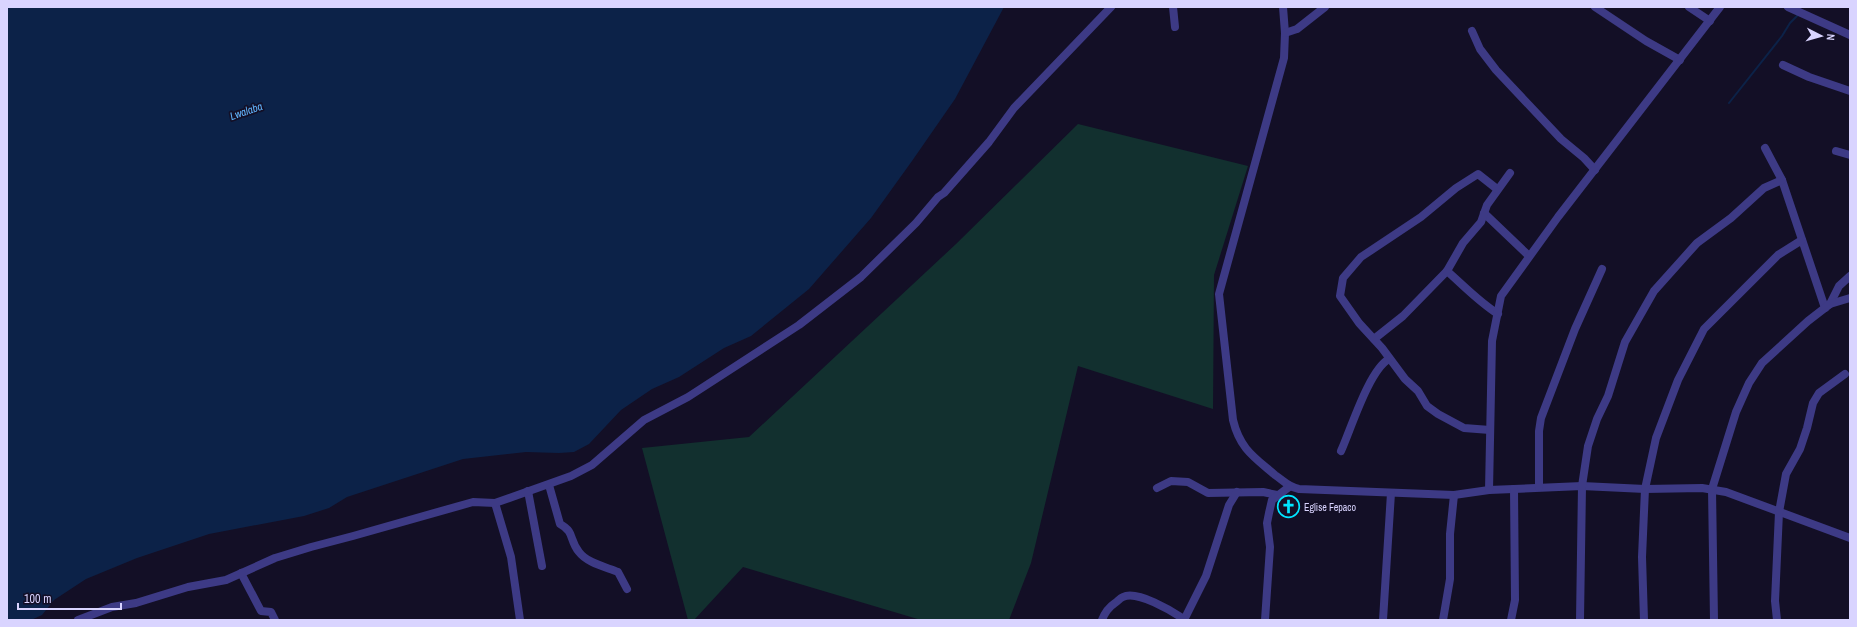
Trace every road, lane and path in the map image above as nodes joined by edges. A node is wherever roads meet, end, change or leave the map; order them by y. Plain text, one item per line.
1 (1111, 7) edge
2 (1173, 7) edge
3 (1283, 7) edge
4 (1325, 7) edge
5 (1595, 7) edge
6 (1689, 7) edge
7 (1720, 7) edge
8 (1788, 7) edge
9 (1710, 22) junction
10 (1174, 28) dead end
11 (1472, 31) dead end
12 (1285, 34) junction
13 (1850, 35) edge
14 (1680, 60) junction
15 (1783, 65) dead end
16 (1850, 91) edge
17 (1765, 148) dead end
18 (1836, 151) dead end
19 (1850, 155) edge
20 (1595, 170) junction
21 (1510, 173) dead end
22 (1782, 180) junction
23 (1497, 189) junction
24 (1484, 213) junction
25 (1802, 240) junction
26 (1530, 256) junction
27 (1602, 270) dead end
28 (1447, 271) junction
29 (1850, 276) edge
30 (1850, 298) edge
31 (1828, 306) junction
32 (1498, 314) junction
33 (1374, 339) junction
34 (1389, 359) junction
35 (1845, 374) dead end
36 (1490, 430) junction
37 (1341, 451) dead end
38 (550, 485) junction
39 (1582, 486) junction
40 (1289, 487) junction
41 (1539, 487) junction
42 (1157, 488) dead end
43 (1514, 489) junction
44 (1645, 489) junction
45 (1712, 489) junction
46 (1489, 490) junction
47 (528, 491) junction
48 (1238, 492) junction
49 (1391, 493) junction
50 (1277, 495) junction
51 (1454, 495) junction
52 (495, 503) junction
53 (1779, 512) junction
54 (1850, 538) edge
55 (542, 566) dead end
56 (242, 573) junction
57 (627, 589) dead end
58 (1184, 619) edge
59 (78, 620) edge
60 (275, 620) edge
61 (520, 620) edge
62 (1102, 620) edge
63 (1265, 620) edge
64 (1383, 620) edge
65 (1443, 620) edge
66 (1511, 620) edge
67 (1580, 620) edge
68 (1644, 620) edge
69 (1714, 620) edge
70 (1777, 620) edge

1 - 38 street
2 - 10 street
3 - 12 street
4 - 12 street
5 - 14 street
6 - 9 street
7 - 9 street
8 - 13 street
9 - 14 street
11 - 20 street
12 - 40 street
14 - 20 street
15 - 16 street
17 - 22 street
18 - 19 street
20 - 26 street
21 - 23 street
22 - 25 street
22 - 39 street
23 - 24 street
23 - 33 street
24 - 26 street
24 - 28 street
25 - 31 street
25 - 44 street
26 - 32 street
27 - 41 street
28 - 32 street
28 - 33 street
29 - 31 street
30 - 31 street
31 - 45 street
32 - 36 street
33 - 34 street
34 - 36 street
34 - 37 street
35 - 53 street
36 - 46 street
38 - 47 street
38 - 57 street
39 - 41 street
39 - 44 street
39 - 67 street
40 - 49 street
40 - 50 street
41 - 43 street
42 - 48 street
43 - 46 street
43 - 66 street
44 - 45 street
44 - 68 street
45 - 53 street
45 - 69 street
46 - 51 street
47 - 52 street
47 - 55 street
48 - 50 street
48 - 58 street
49 - 51 street
49 - 64 street
50 - 63 street
51 - 65 street
52 - 56 street
52 - 61 street
53 - 54 street
53 - 70 street
56 - 59 street
56 - 60 street
58 - 62 street

